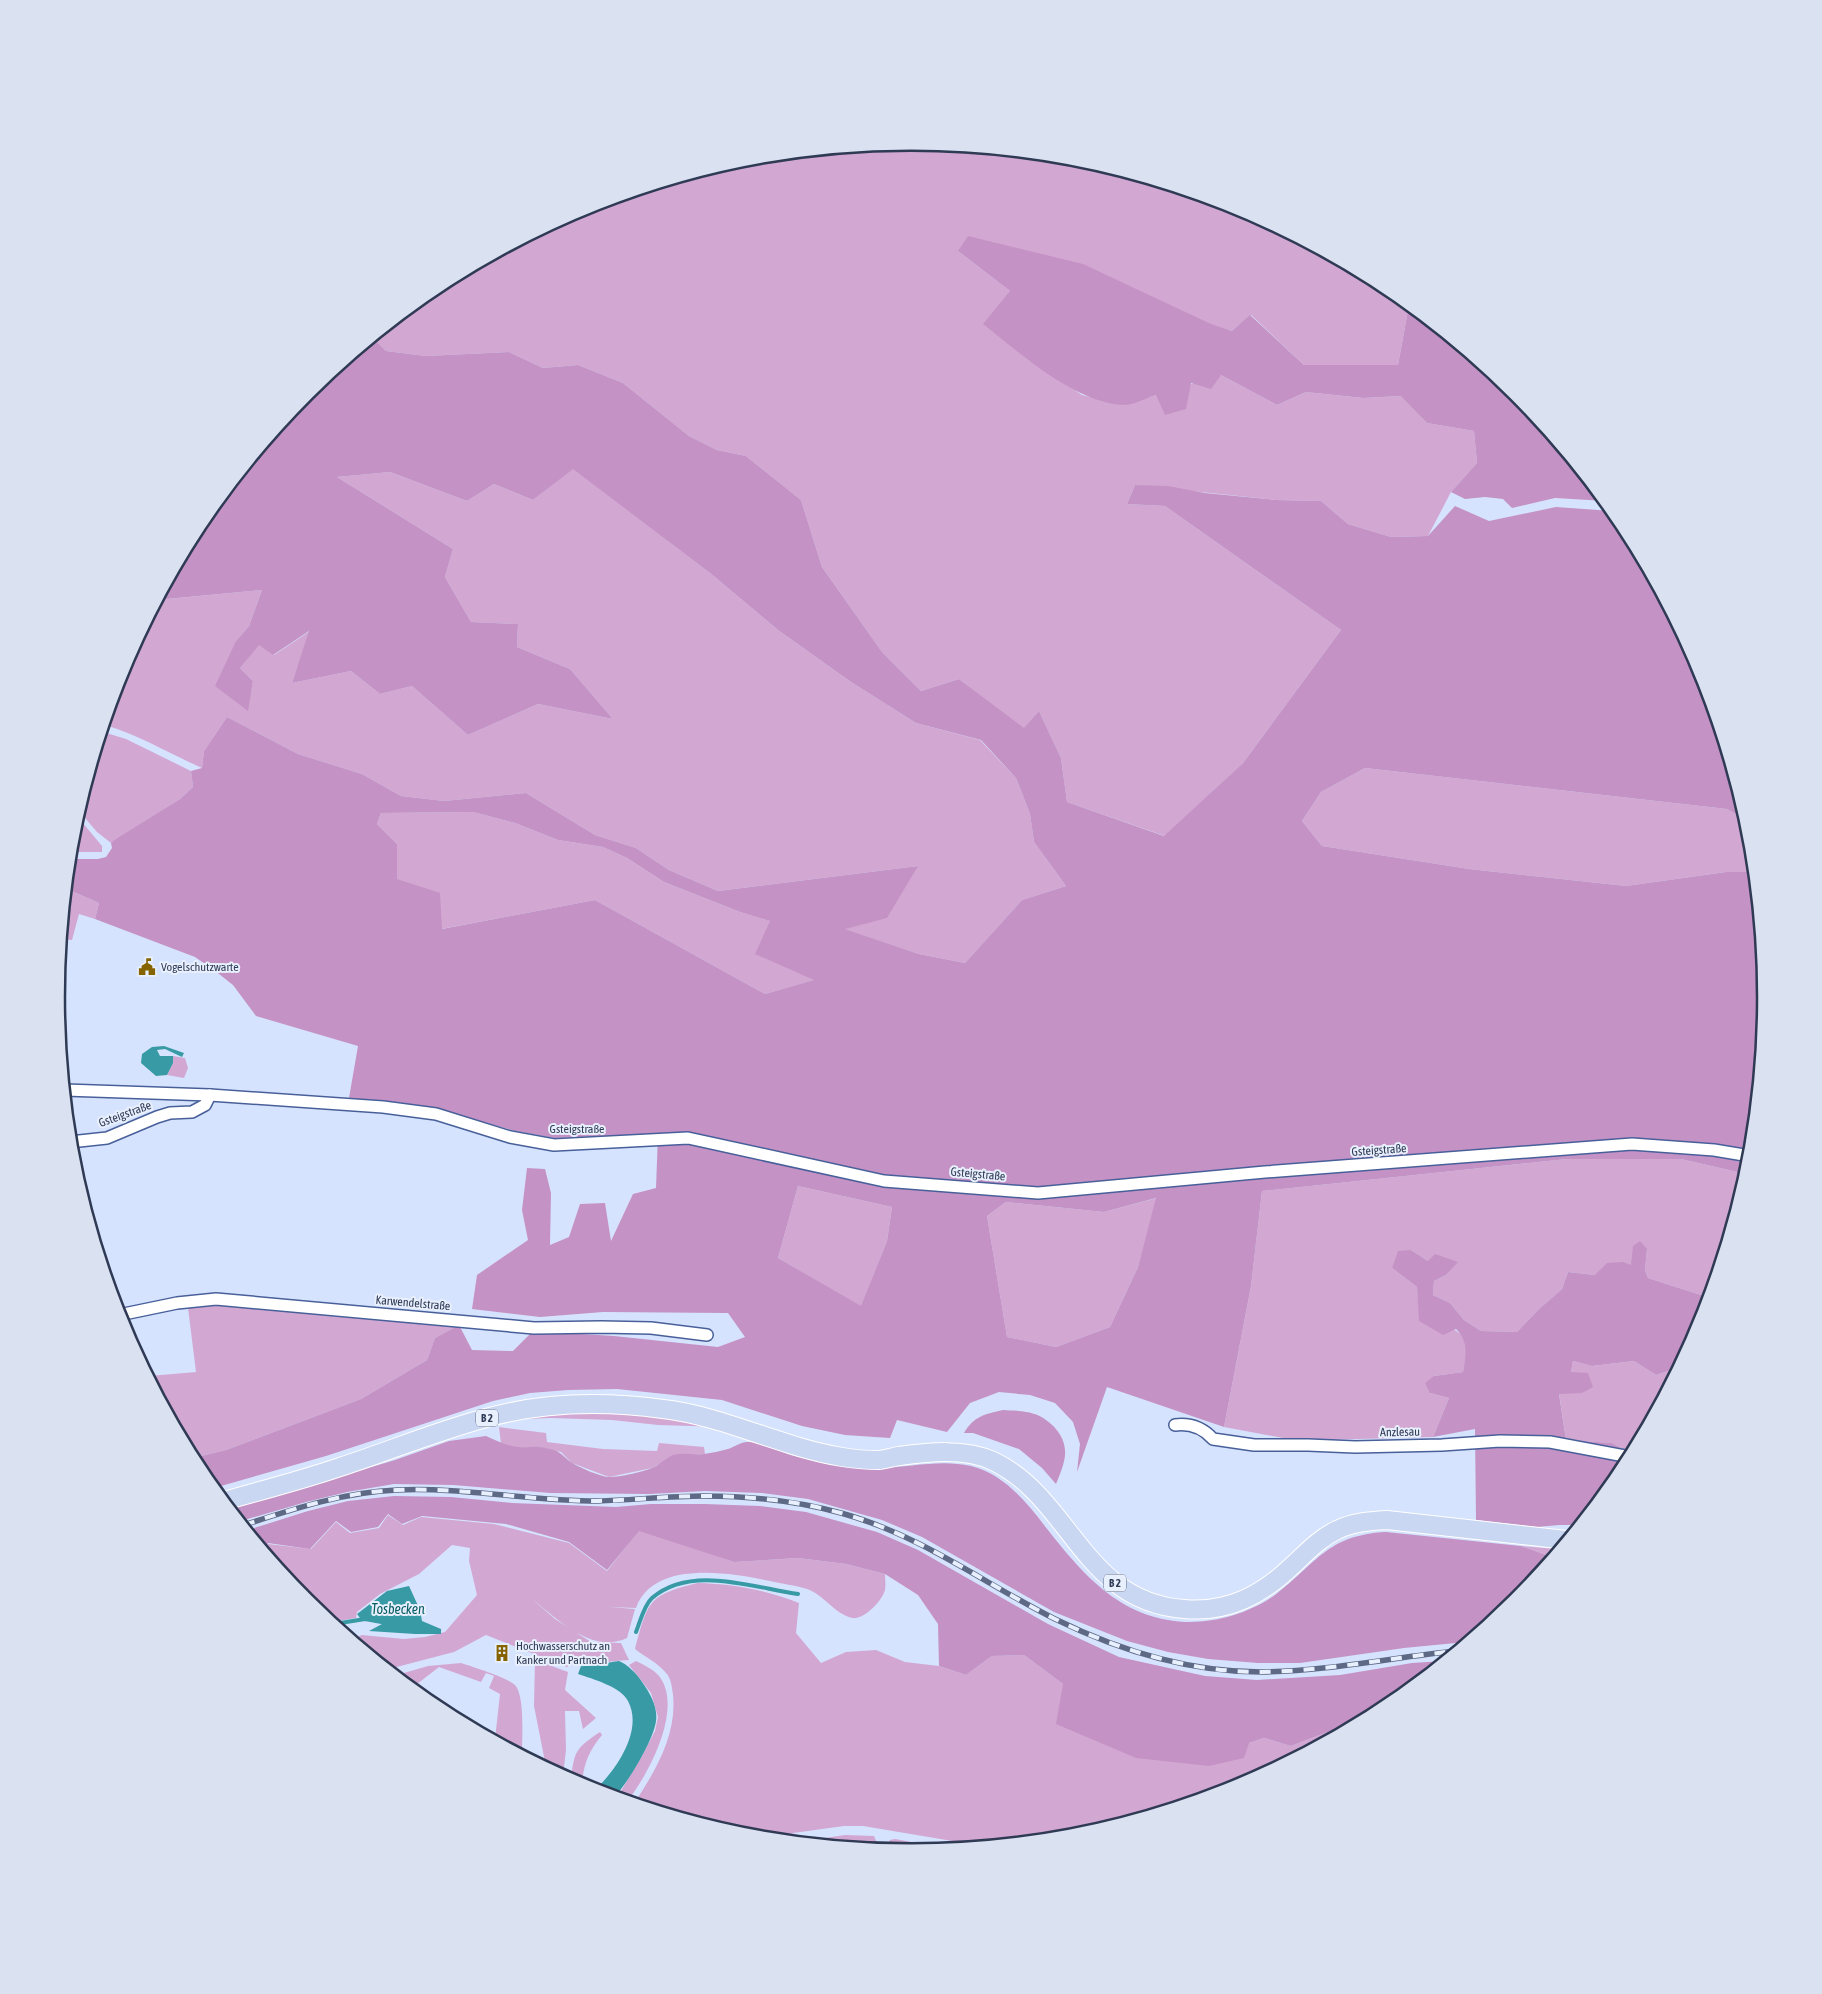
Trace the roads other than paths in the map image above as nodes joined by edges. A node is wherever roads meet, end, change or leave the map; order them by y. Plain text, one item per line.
1 (70, 1090) edge
2 (210, 1095) junction
3 (78, 1141) edge
4 (1742, 1155) edge
5 (126, 1313) edge
6 (707, 1335) dead end
7 (1176, 1425) dead end
8 (1622, 1455) edge
9 (230, 1498) edge
10 (1560, 1539) edge

1 - 2 street, Gsteigstraße
2 - 3 street, Gsteigstraße
2 - 4 street, Gsteigstraße
5 - 6 street, Karwendelstraße
7 - 8 street, Anzlesau
9 - 10 main road, B 2

